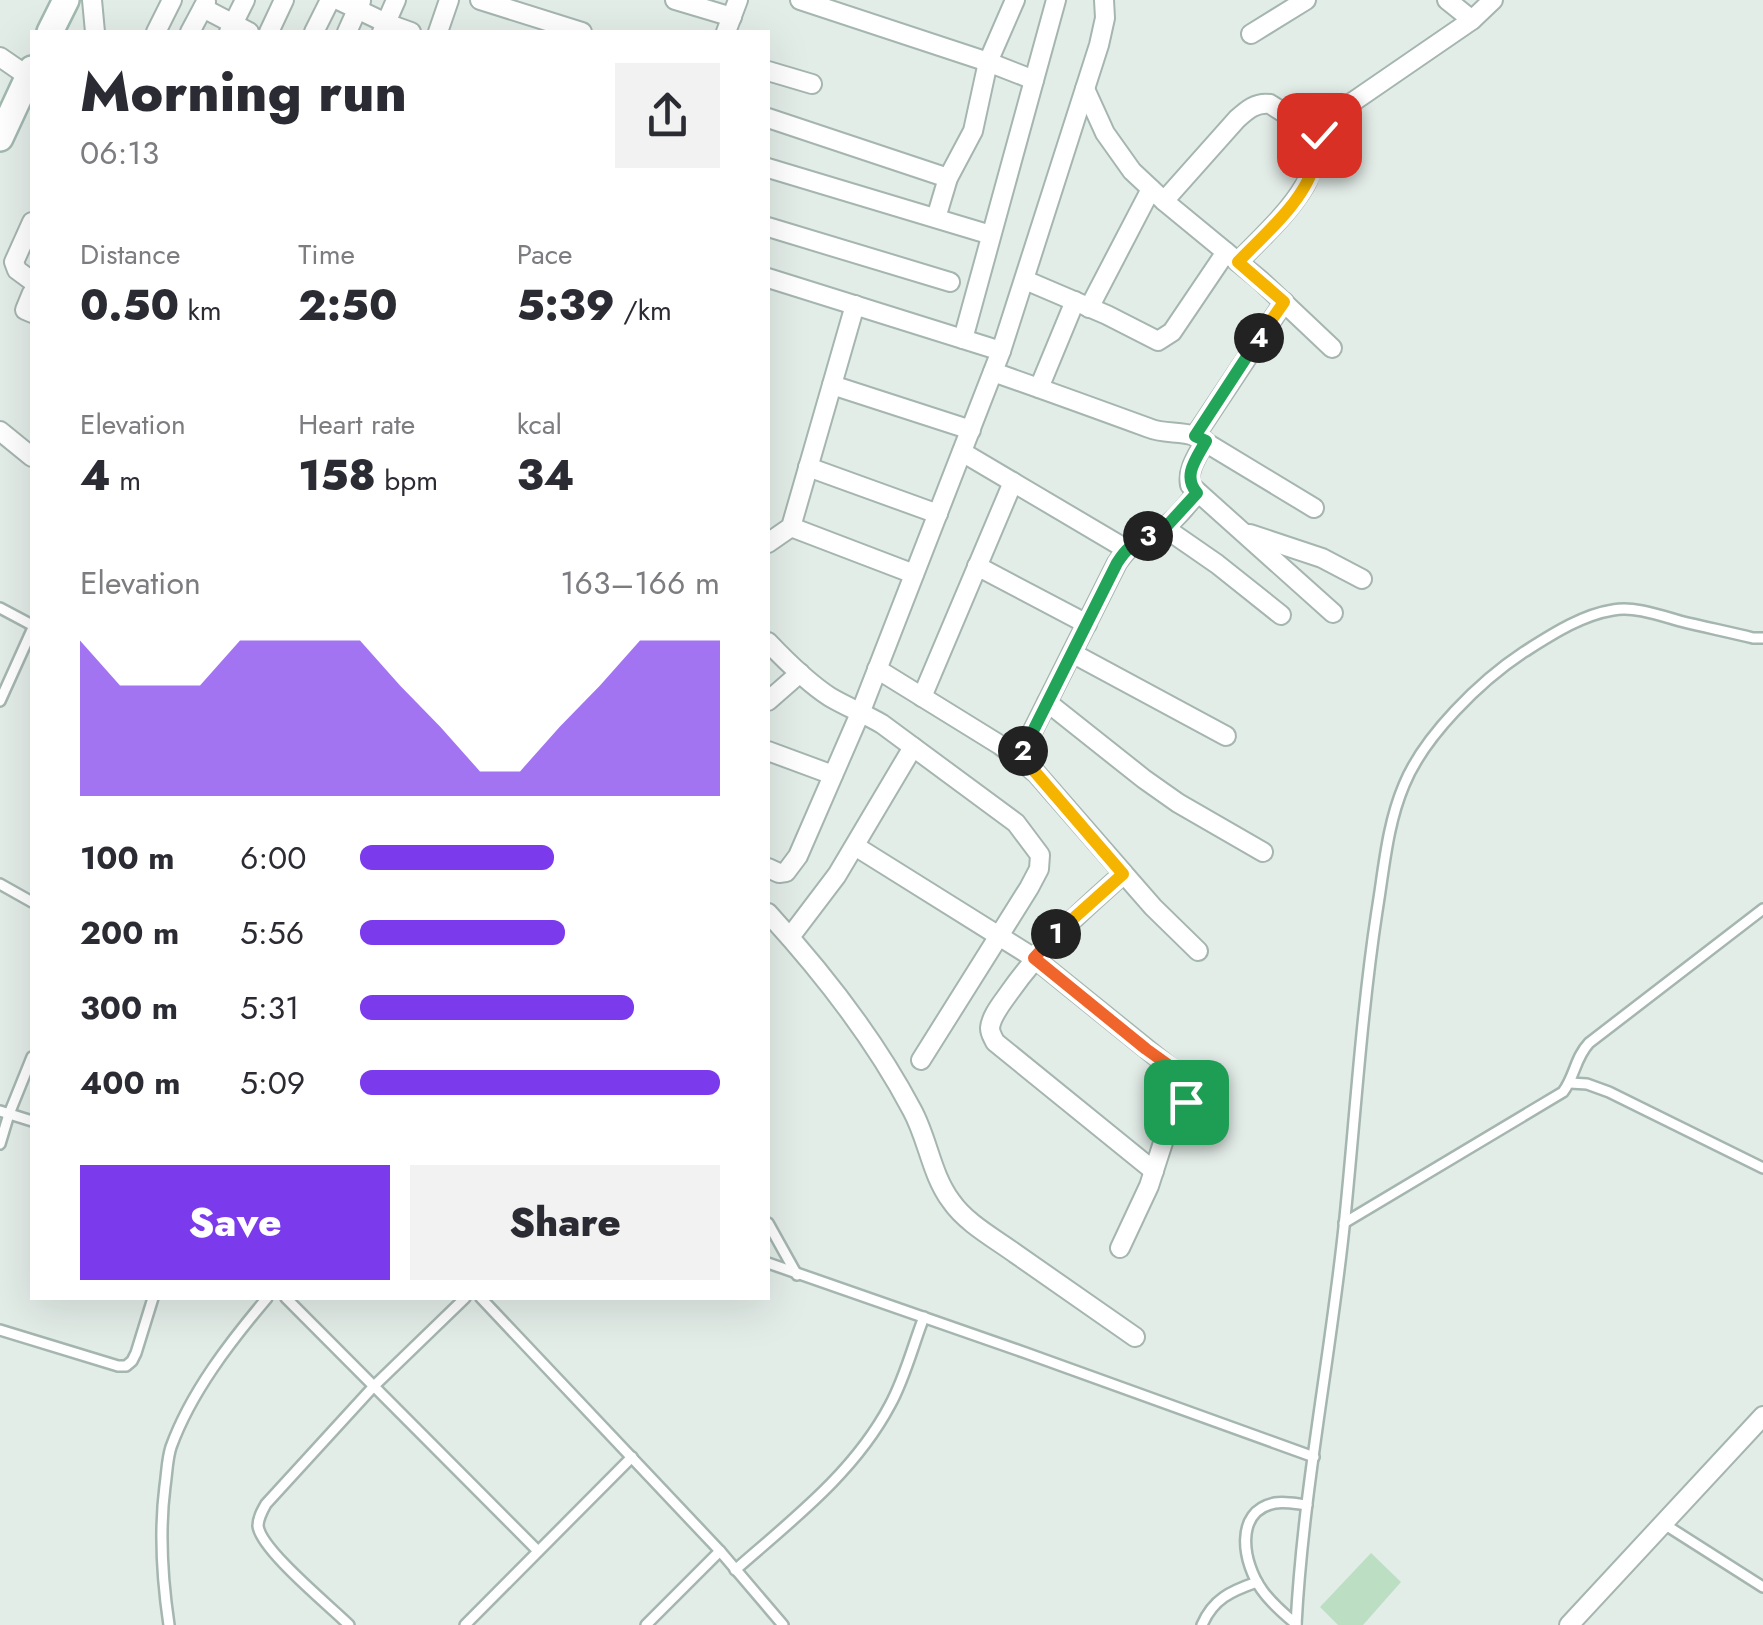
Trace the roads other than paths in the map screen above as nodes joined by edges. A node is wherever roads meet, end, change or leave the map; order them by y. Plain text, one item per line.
1 (66, 0) edge
2 (92, 0) edge
3 (172, 0) edge
4 (245, 0) edge
5 (284, 0) edge
6 (330, 0) edge
7 (338, 0) edge
8 (396, 0) edge
9 (450, 0) edge
10 (480, 0) edge
11 (675, 0) edge
12 (800, 0) edge
13 (1015, 0) edge
14 (1056, 0) edge
15 (1104, 0) edge
16 (1306, 0) edge
17 (1448, 0) edge
18 (1493, 0) edge
19 (205, 4) edge
20 (360, 5) edge
21 (732, 16) edge
22 (1472, 20) junction
23 (384, 28) edge
24 (51, 30) edge
25 (95, 30) edge
26 (157, 30) edge
27 (191, 30) edge
28 (237, 30) edge
29 (270, 30) edge
30 (315, 30) edge
31 (348, 30) edge
32 (439, 30) edge
33 (576, 30) edge
34 (1251, 34) dead end
35 (0, 57) edge
36 (988, 62) junction
37 (30, 72) edge
38 (770, 72) edge
39 (30, 75) edge
40 (1034, 80) junction
41 (812, 84) dead end
42 (1085, 89) junction
43 (770, 119) edge
44 (1319, 135) junction
45 (0, 138) edge
46 (770, 169) edge
47 (948, 178) junction
48 (1157, 195) junction
49 (936, 218) junction
50 (30, 226) edge
51 (770, 228) edge
52 (991, 235) junction
53 (1232, 257) junction
54 (770, 279) edge
55 (30, 280) edge
56 (1025, 280) junction
57 (950, 282) dead end
58 (1284, 302) junction
59 (1082, 304) junction
60 (855, 305) junction
61 (963, 339) junction
62 (1332, 348) dead end
63 (1001, 352) junction
64 (993, 372) junction
65 (832, 385) junction
66 (1038, 388) junction
67 (970, 430) junction
68 (0, 432) edge
69 (1200, 438) junction
70 (962, 452) junction
71 (30, 455) edge
72 (808, 467) junction
73 (1013, 482) junction
74 (1197, 493) junction
75 (1314, 508) dead end
76 (938, 514) junction
77 (791, 527) junction
78 (1165, 528) junction
79 (1240, 531) junction
80 (770, 541) edge
81 (1126, 549) junction
82 (977, 566) junction
83 (914, 574) junction
84 (1362, 579) dead end
85 (0, 608) edge
86 (1333, 613) dead end
87 (1281, 614) dead end
88 (1086, 624) junction
89 (30, 626) edge
90 (30, 632) edge
91 (1763, 638) edge
92 (770, 644) edge
93 (1072, 653) junction
94 (877, 669) junction
95 (800, 674) junction
96 (922, 697) junction
97 (770, 698) edge
98 (0, 701) edge
99 (1047, 702) junction
100 (861, 711) junction
101 (1226, 736) dead end
102 (912, 747) junction
103 (770, 752) edge
104 (1019, 758) junction
105 (833, 775) junction
106 (855, 846) junction
107 (1264, 852) dead end
108 (770, 869) edge
109 (1123, 874) junction
110 (0, 884) edge
111 (30, 901) edge
112 (1763, 909) edge
113 (770, 914) edge
114 (790, 937) junction
115 (1000, 938) junction
116 (1198, 951) dead end
117 (1034, 958) junction
118 (920, 1060) dead end
119 (30, 1061) edge
120 (1570, 1083) junction
121 (4, 1112) edge
122 (30, 1120) edge
123 (0, 1144) edge
124 (1763, 1168) edge
125 (1154, 1171) junction
126 (1344, 1224) junction
127 (770, 1226) edge
128 (1120, 1248) dead end
129 (770, 1265) edge
130 (798, 1274) junction
131 (153, 1300) edge
132 (265, 1300) edge
133 (288, 1300) edge
134 (463, 1300) edge
135 (483, 1300) edge
136 (924, 1317) junction
137 (0, 1330) edge
138 (1135, 1338) dead end
139 (374, 1386) junction
140 (1763, 1416) edge
141 (632, 1456) junction
142 (1314, 1457) junction
143 (1307, 1505) junction
144 (1663, 1523) junction
145 (538, 1551) junction
146 (720, 1551) junction
147 (736, 1570) junction
148 (1257, 1582) junction
149 (1763, 1587) edge
150 (169, 1625) edge
151 (350, 1625) edge
152 (465, 1625) edge
153 (646, 1625) edge
154 (783, 1625) edge
155 (1202, 1625) edge
156 (1296, 1625) edge
157 (1569, 1625) edge

1 - 24 street
2 - 25 street
3 - 26 street
4 - 28 street
5 - 29 street
6 - 30 street
7 - 20 street
8 - 23 street
9 - 32 street
10 - 33 street
11 - 21 street
12 - 36 street
13 - 36 street
14 - 40 street
15 - 42 street
16 - 34 street
17 - 22 street
18 - 22 street
19 - 27 street
19 - 28 street
20 - 23 street
20 - 31 street
22 - 44 street
35 - 37 street
36 - 40 street
36 - 47 street
38 - 41 street
39 - 45 street
40 - 52 street
42 - 48 street
42 - 56 street
43 - 47 street
44 - 48 street
44 - 53 street
46 - 49 street
47 - 49 street
48 - 53 street
48 - 59 street
49 - 52 street
50 - 55 street
51 - 57 street
52 - 61 street
53 - 58 street
53 - 59 street
54 - 60 street
56 - 59 street
56 - 63 street
58 - 62 street
58 - 69 street
59 - 66 street
60 - 61 street
60 - 65 street
61 - 63 street
63 - 64 street
64 - 66 street
64 - 67 street
65 - 67 street
65 - 72 street
66 - 69 street
67 - 70 street
68 - 71 street
69 - 74 street
69 - 75 street
70 - 73 street
70 - 76 street
72 - 76 street
72 - 77 street
73 - 81 street
73 - 82 street
74 - 78 street
74 - 79 street
76 - 83 street
77 - 80 street
77 - 83 street
78 - 81 street
78 - 87 street
79 - 84 street
79 - 86 street
81 - 88 street
82 - 88 street
82 - 96 street
83 - 94 street
85 - 89 lane
88 - 93 street
90 - 98 lane
91 - 126 lane
92 - 95 street
93 - 99 street
93 - 101 street
94 - 96 street
94 - 100 street
95 - 97 street
95 - 100 street
96 - 104 street
99 - 104 street
99 - 107 street
100 - 102 street
100 - 105 street
102 - 106 street
102 - 115 street
103 - 105 street
104 - 109 street
105 - 108 street
106 - 114 street
106 - 115 street
109 - 116 street
109 - 117 street
110 - 111 lane
112 - 120 lane
113 - 114 street
114 - 138 street
115 - 117 street
115 - 118 street
117 - 125 street
117 - 125 street
119 - 121 lane
120 - 124 lane
120 - 126 lane
121 - 122 lane
121 - 123 lane
125 - 128 street
126 - 142 lane
127 - 130 lane
129 - 130 lane
130 - 136 lane
131 - 137 lane
132 - 150 lane
133 - 139 lane
134 - 139 lane
135 - 141 lane
136 - 142 lane
136 - 147 lane
139 - 145 lane
139 - 151 lane
140 - 144 street
141 - 145 lane
141 - 146 lane
142 - 143 lane
143 - 148 lane
143 - 156 lane
144 - 149 lane
144 - 157 street
145 - 152 lane
146 - 147 lane
146 - 153 lane
147 - 154 lane
148 - 155 lane
148 - 156 lane

